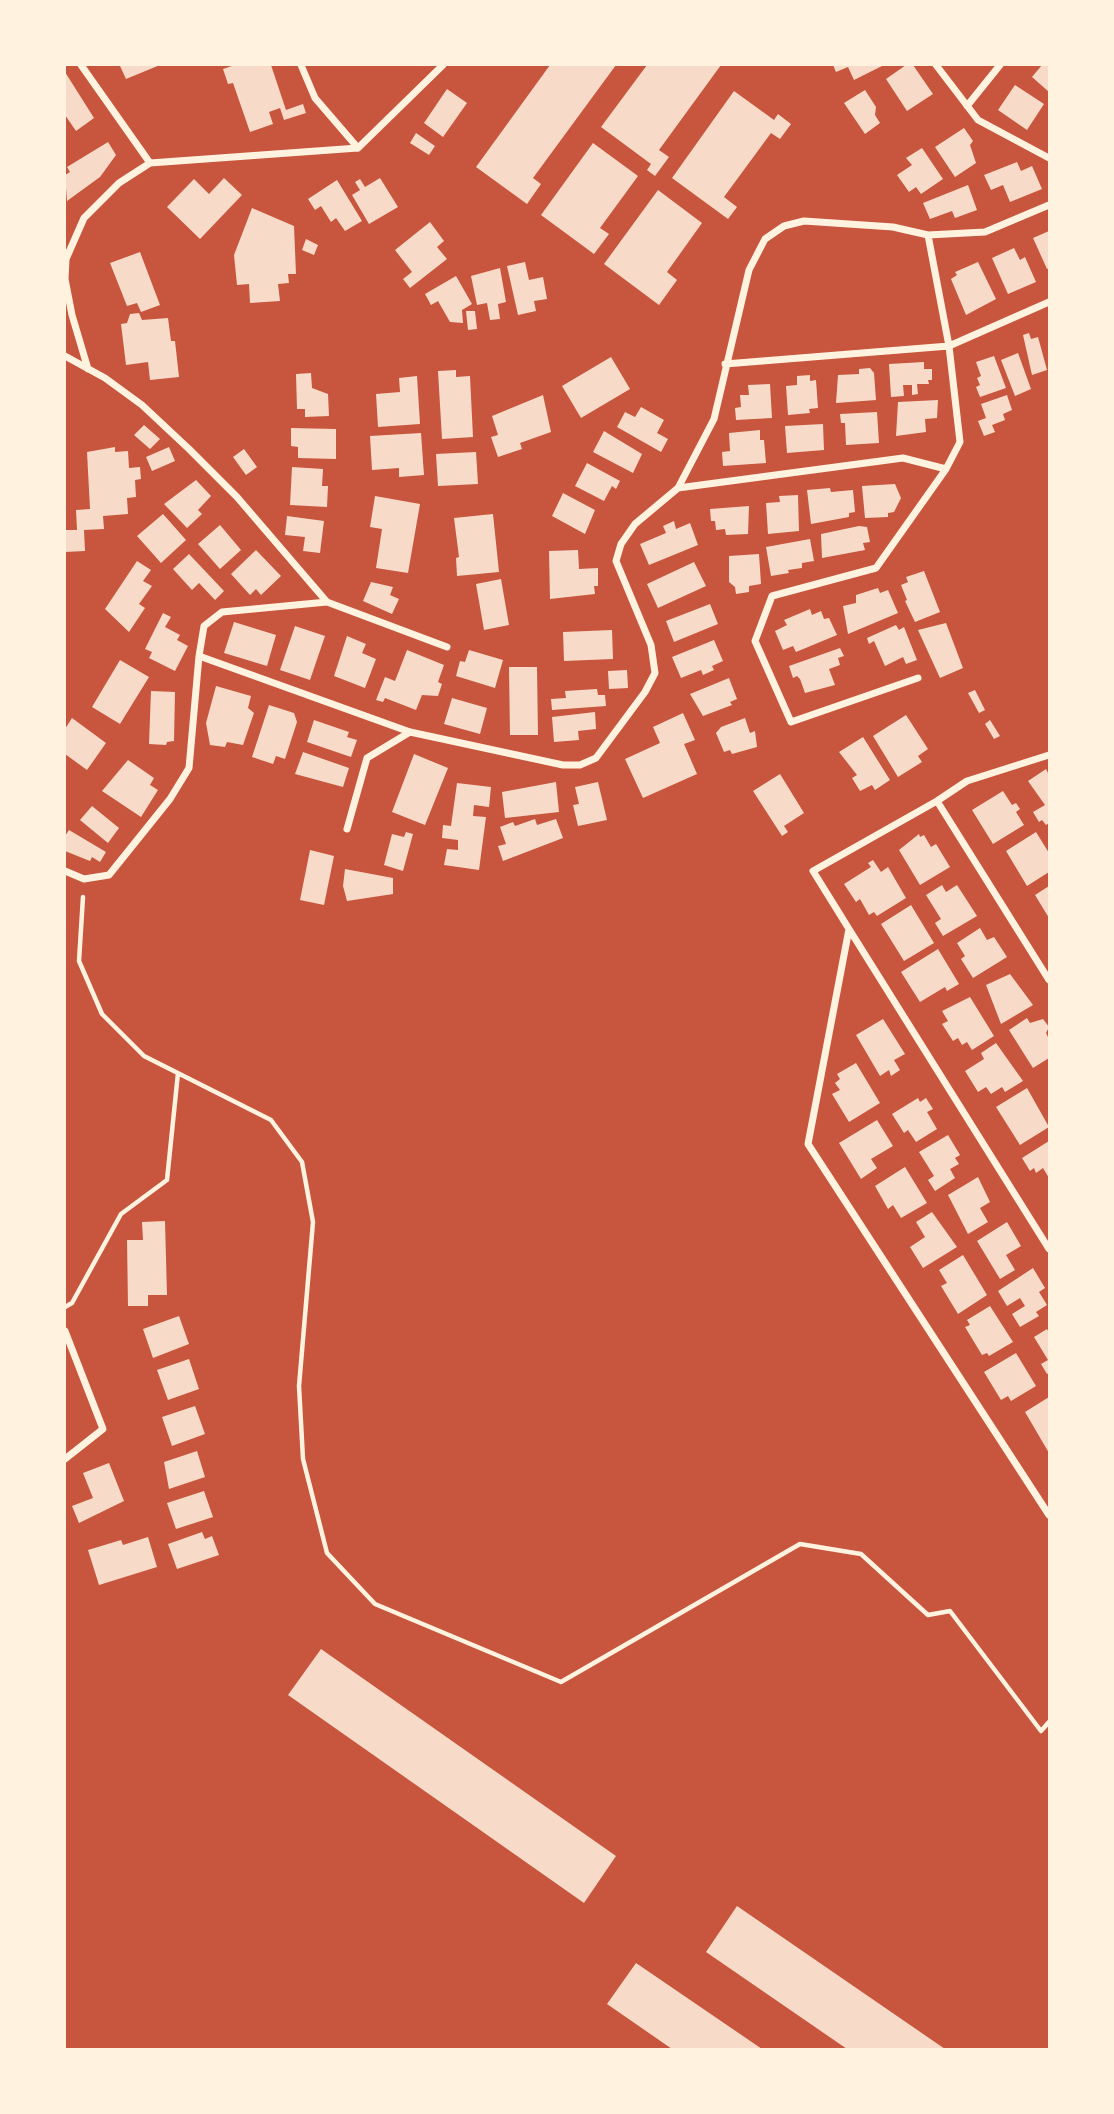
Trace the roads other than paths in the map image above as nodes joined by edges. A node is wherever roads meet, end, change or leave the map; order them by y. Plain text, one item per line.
1 (81, 65) edge
2 (301, 65) edge
3 (443, 65) edge
4 (936, 65) edge
5 (1000, 65) edge
6 (967, 106) junction
7 (358, 148) junction
8 (1049, 158) edge
9 (150, 163) junction
10 (1049, 205) edge
11 (928, 235) junction
12 (1049, 302) edge
13 (949, 346) junction
14 (65, 356) edge
15 (725, 364) junction
16 (88, 369) junction
17 (946, 469) junction
18 (678, 488) junction
19 (327, 602) junction
20 (447, 647) dead end
21 (199, 656) junction
22 (918, 678) dead end
23 (410, 732) junction
24 (1049, 755) edge
25 (937, 801) junction
26 (347, 830) dead end
27 (65, 871) edge
28 (849, 929) junction
29 (1049, 981) edge
30 (1049, 1249) edge
31 (65, 1331) edge
32 (65, 1460) edge
33 (1049, 1515) edge

1 - 9 street
2 - 7 street
3 - 7 street
4 - 6 street
5 - 6 street
6 - 8 street
7 - 9 street
9 - 16 street
10 - 11 street
11 - 13 street
11 - 15 street
12 - 13 street
13 - 15 street
13 - 17 street
14 - 16 street
15 - 18 street
16 - 19 street
17 - 18 street
17 - 22 street
18 - 23 street
19 - 20 street
19 - 21 street
21 - 23 street
21 - 27 street
23 - 26 street
24 - 25 street
25 - 28 street
25 - 29 street
28 - 30 street
28 - 33 street
31 - 32 street

